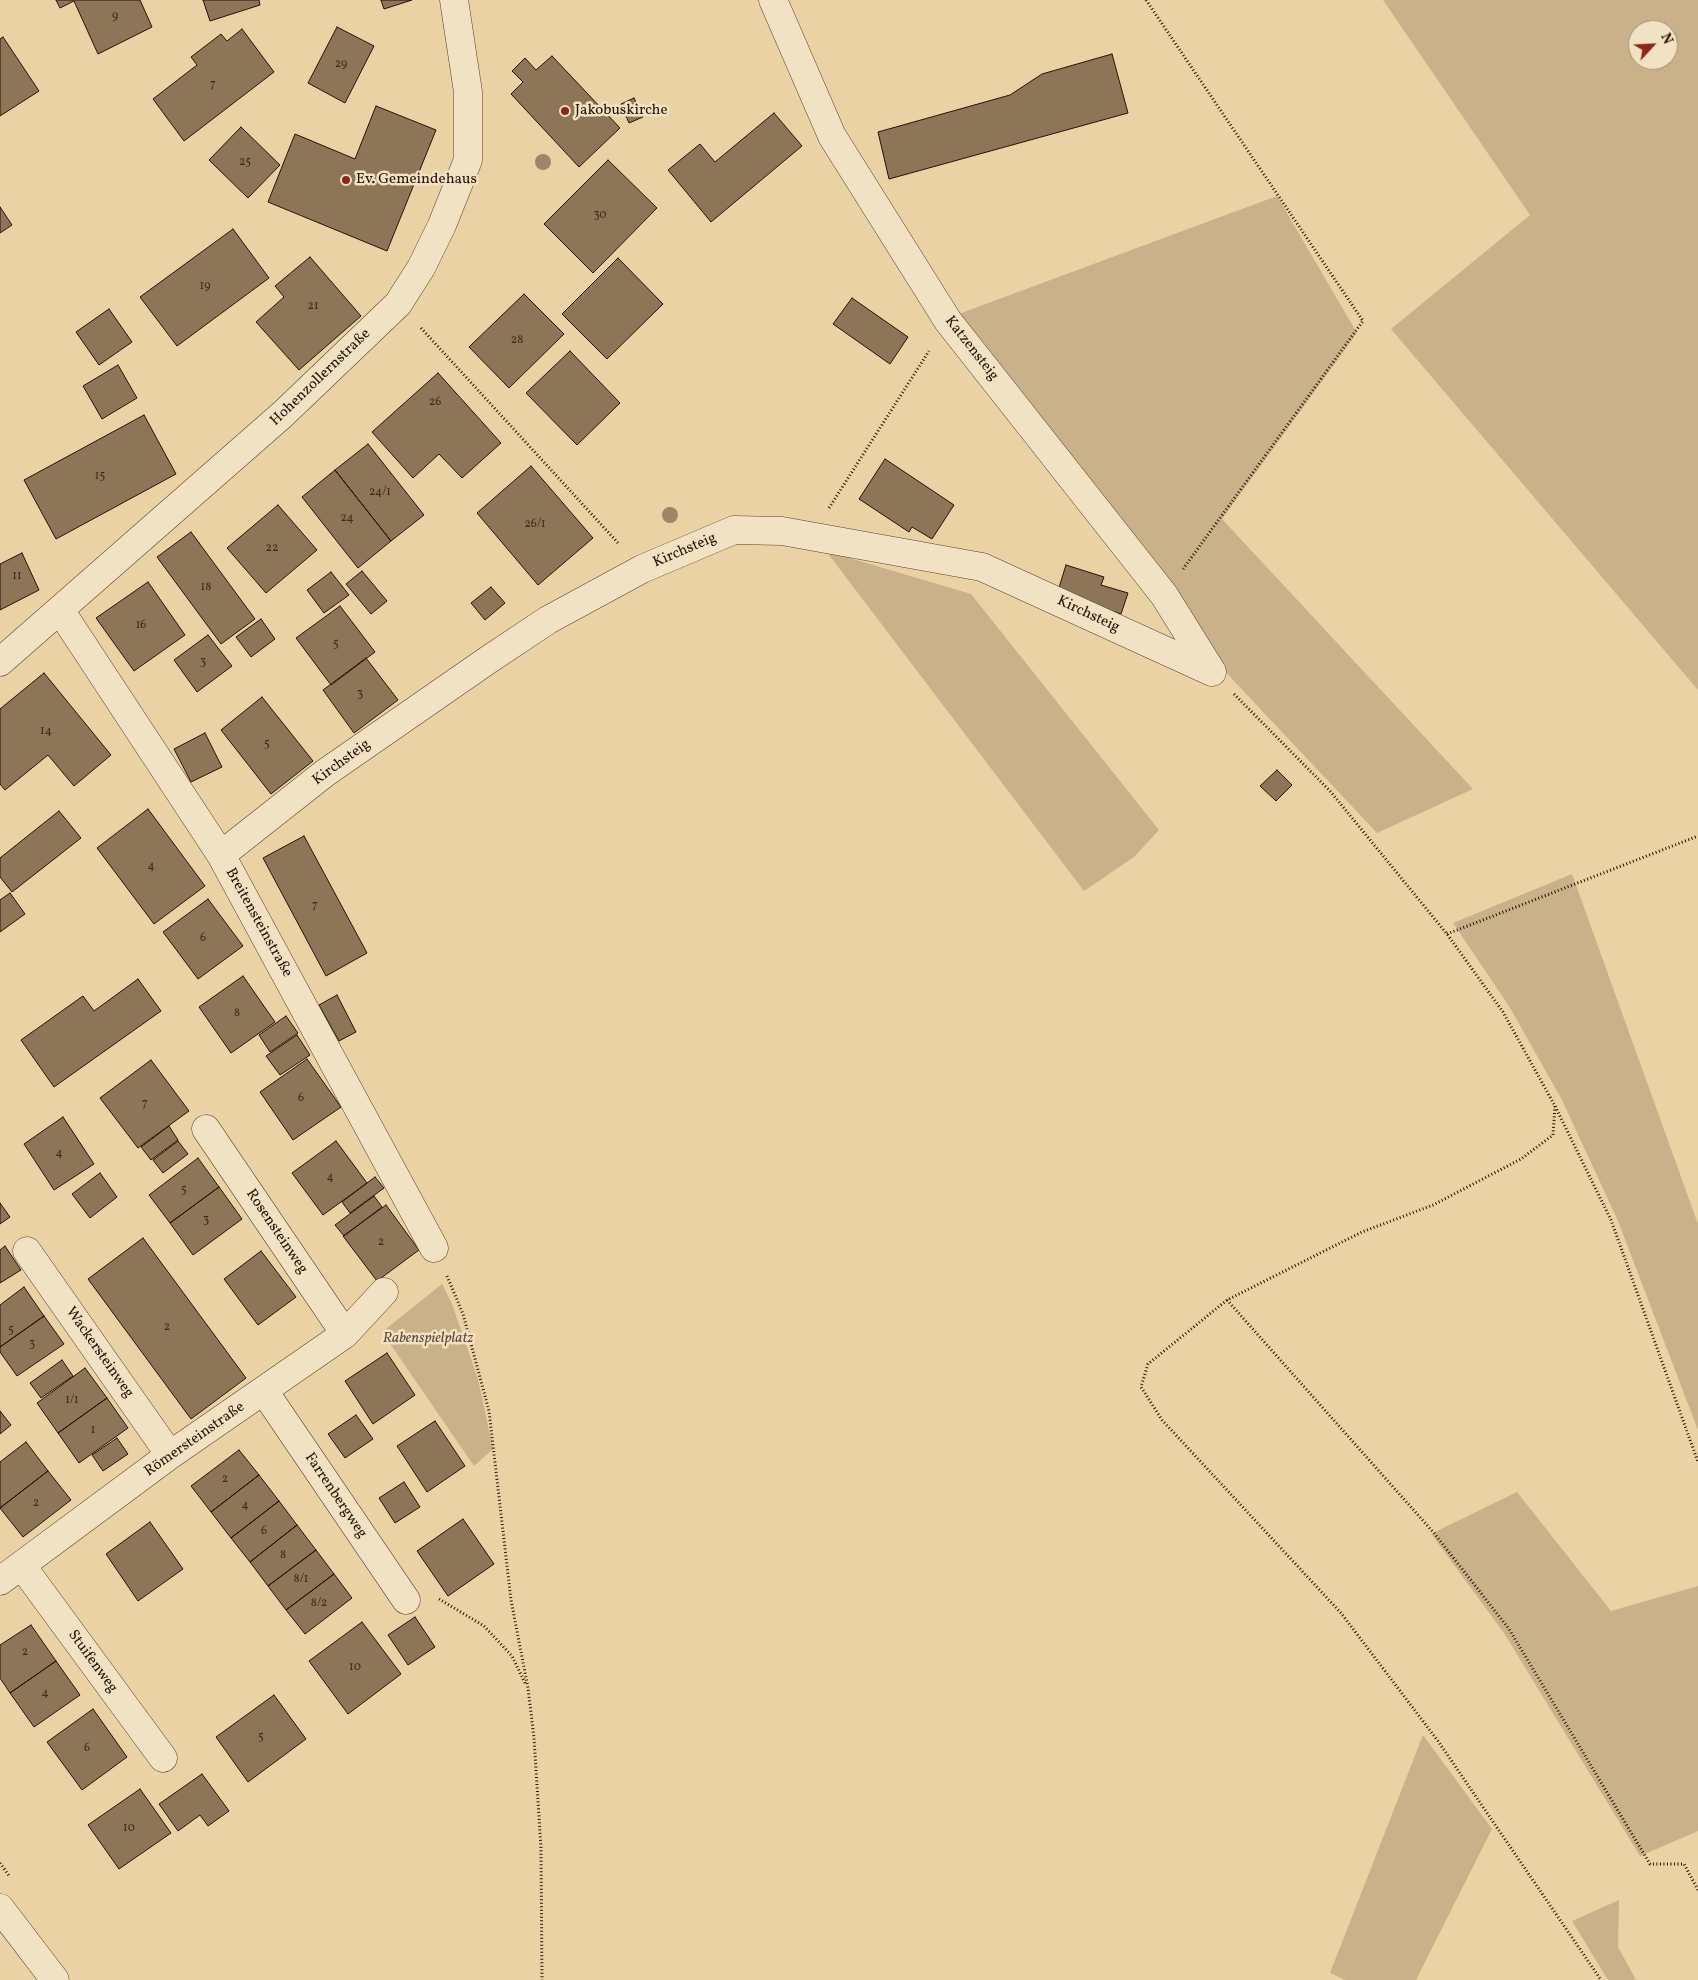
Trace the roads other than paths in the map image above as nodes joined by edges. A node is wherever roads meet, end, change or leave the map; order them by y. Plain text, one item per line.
1 (454, 0) edge
2 (773, 0) edge
3 (60, 610) junction
4 (0, 662) edge
5 (1212, 672) joint
6 (221, 855) junction
7 (206, 1129) dead end
8 (434, 1248) road end
9 (27, 1251) dead end
10 (384, 1292) dead end
11 (345, 1334) junction
12 (264, 1391) junction
13 (170, 1455) junction
14 (6, 1575) edge
15 (406, 1600) road end
16 (163, 1758) dead end
17 (0, 1908) edge
18 (55, 1980) edge

1 - 3 street, Hohenzollernstraße
2 - 5 street, Katzensteig
3 - 4 street, Hohenzollernstraße
3 - 6 street, Breitensteinstraße
5 - 6 street, Kirchsteig
6 - 8 street, Breitensteinstraße
7 - 11 street, Rosensteinweg
9 - 13 street, Wackersteinweg
10 - 11 street, Römersteinstraße
11 - 12 street, Römersteinstraße
12 - 13 street, Römersteinstraße
12 - 15 street, Farrenbergweg
13 - 14 street, Römersteinstraße
14 - 16 street, Stuifenweg
17 - 18 street

